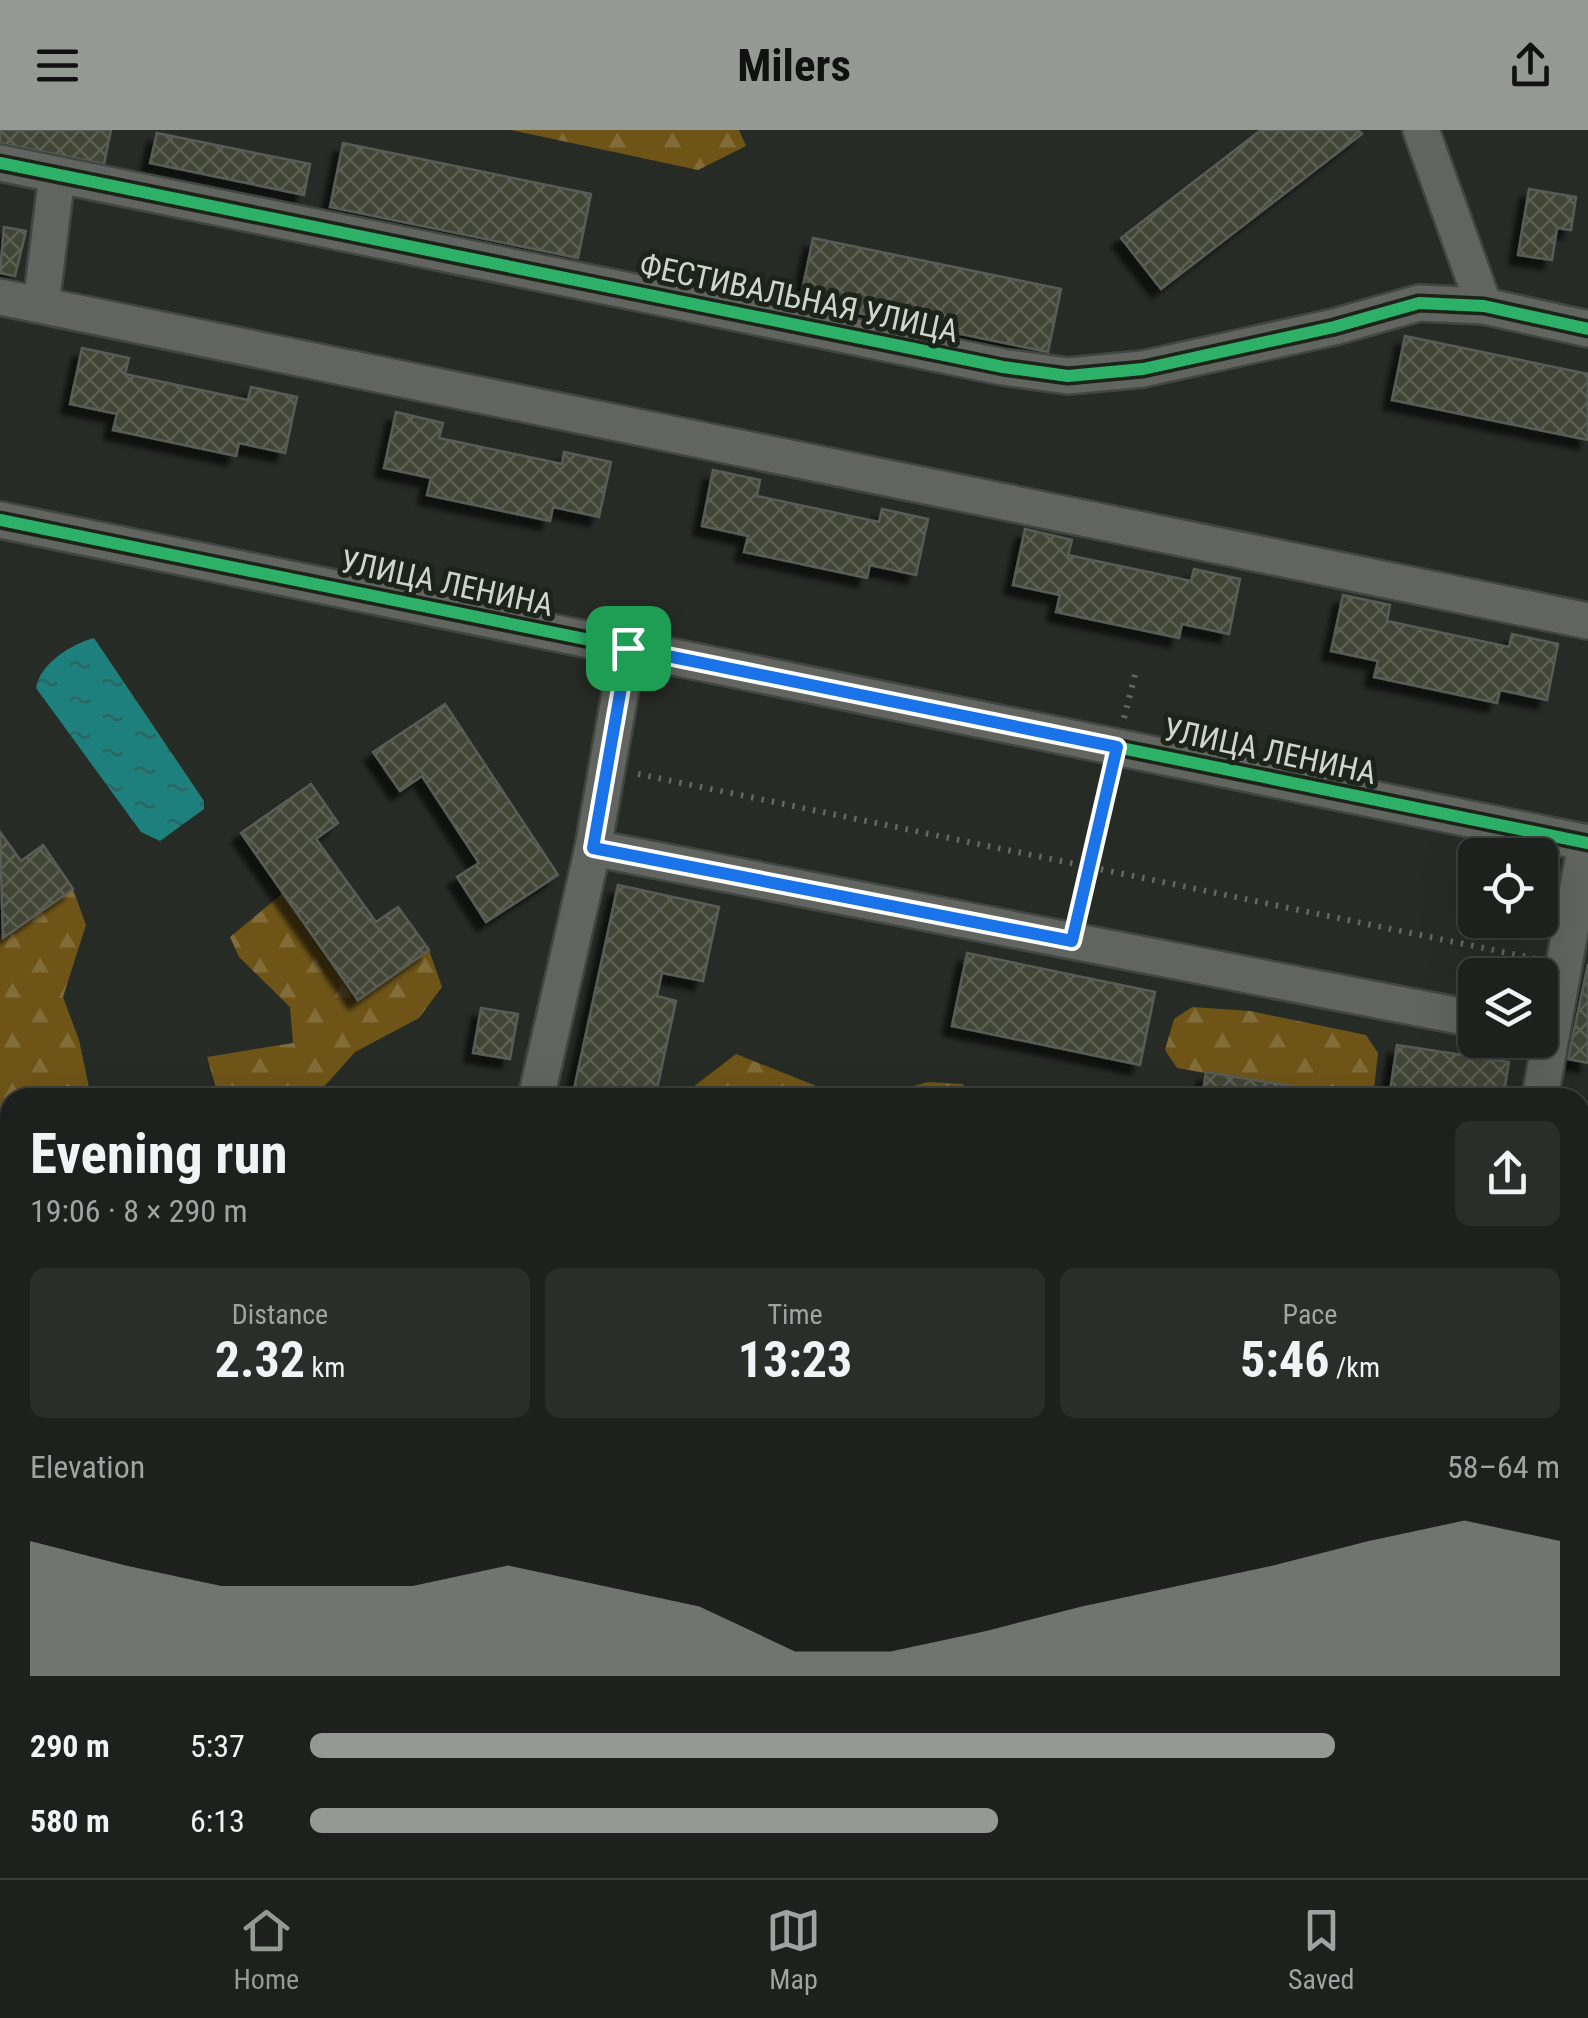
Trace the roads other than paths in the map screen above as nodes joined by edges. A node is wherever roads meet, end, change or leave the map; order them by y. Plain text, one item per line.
1 (1420, 130) edge
2 (0, 163) edge
3 (57, 174) junction
4 (0, 297) edge
5 (40, 305) junction
6 (1484, 306) junction
7 (1588, 329) edge
8 (0, 520) edge
9 (1588, 621) edge
10 (628, 648) junction
11 (1587, 843) edge
12 (593, 848) junction
13 (1558, 988) edge
14 (1458, 1016) edge
15 (1544, 1058) edge
16 (538, 1088) edge
17 (1541, 1088) edge

1 - 6 street
2 - 3 street, ФЕСТИВАЛЬНАЯ УЛИЦА
3 - 5 street
3 - 6 street, ФЕСТИВАЛЬНАЯ УЛИЦА
4 - 5 street
5 - 9 street
6 - 7 street, ФЕСТИВАЛЬНАЯ УЛИЦА
8 - 10 street, УЛИЦА ЛЕНИНА
10 - 11 street, УЛИЦА ЛЕНИНА
10 - 12 street
11 - 13 street
12 - 14 street
12 - 16 street
15 - 17 street

